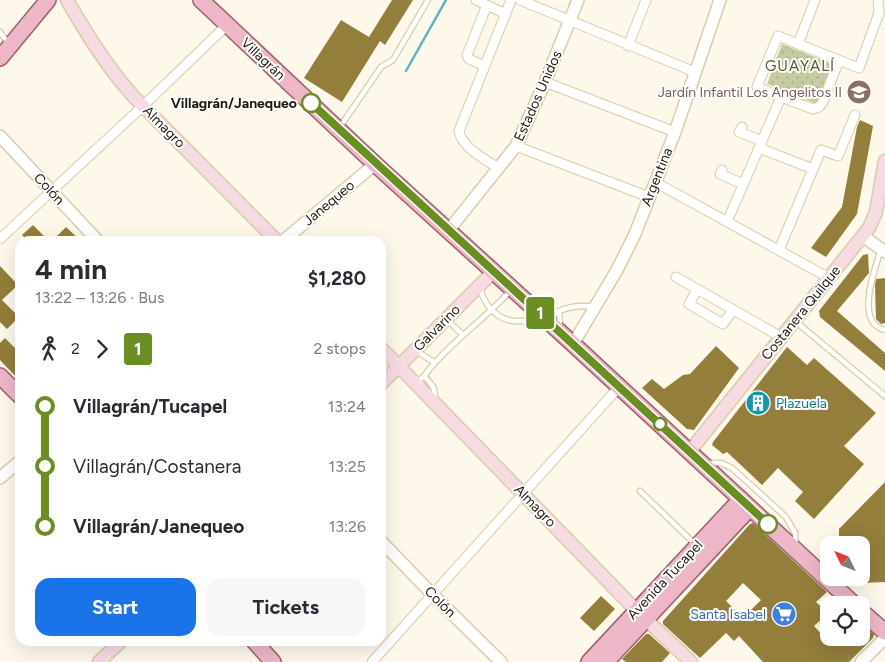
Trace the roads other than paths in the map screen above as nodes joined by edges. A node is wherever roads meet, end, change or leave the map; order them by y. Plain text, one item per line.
1 (48, 0) edge
2 (67, 0) edge
3 (201, 0) edge
4 (428, 0) edge
5 (476, 0) edge
6 (511, 0) edge
7 (520, 0) edge
8 (578, 0) edge
9 (646, 0) edge
10 (720, 0) edge
11 (814, 0) edge
12 (878, 0) edge
13 (487, 5) junction
14 (506, 14) junction
15 (570, 20) junction
16 (227, 25) junction
17 (0, 32) edge
18 (798, 44) junction
19 (10, 46) junction
20 (628, 46) junction
21 (0, 58) edge
22 (839, 60) junction
23 (485, 66) junction
24 (695, 72) junction
25 (546, 82) junction
26 (781, 97) junction
27 (144, 106) junction
28 (855, 115) dead end
29 (742, 127) dead end
30 (338, 129) junction
31 (674, 132) junction
32 (0, 136) edge
33 (760, 145) junction
34 (516, 146) junction
35 (885, 162) edge
36 (375, 164) junction
37 (498, 168) junction
38 (813, 169) junction
39 (722, 170) dead end
40 (655, 182) junction
41 (743, 184) junction
42 (51, 192) junction
43 (649, 197) junction
44 (727, 222) junction
45 (448, 231) junction
46 (93, 236) edge
47 (272, 236) edge
48 (289, 236) edge
49 (863, 236) junction
50 (0, 239) edge
51 (779, 250) junction
52 (883, 250) edge
53 (493, 272) junction
54 (676, 277) dead end
55 (829, 278) junction
56 (479, 286) junction
57 (512, 289) junction
58 (697, 289) junction
59 (595, 307) junction
60 (734, 310) junction
61 (559, 311) junction
62 (492, 312) junction
63 (544, 317) junction
64 (446, 319) junction
65 (794, 320) junction
66 (885, 330) edge
67 (561, 332) junction
68 (464, 336) junction
69 (781, 337) junction
70 (574, 344) junction
71 (415, 350) junction
72 (386, 353) edge
73 (434, 362) junction
74 (400, 366) junction
75 (0, 376) edge
76 (386, 379) edge
77 (420, 379) junction
78 (619, 386) junction
79 (15, 391) edge
80 (885, 396) edge
81 (690, 451) junction
82 (704, 464) junction
83 (15, 465) edge
84 (0, 478) edge
85 (640, 491) dead end
86 (523, 494) junction
87 (746, 503) junction
88 (386, 546) edge
89 (697, 546) junction
90 (795, 550) junction
91 (432, 594) junction
92 (845, 596) edge
93 (641, 614) junction
94 (870, 619) edge
95 (885, 632) edge
96 (885, 638) edge
97 (116, 646) edge
98 (259, 646) edge
99 (99, 662) edge
100 (273, 662) edge
101 (372, 662) edge
102 (501, 662) edge
103 (589, 662) edge
104 (606, 662) edge
105 (691, 662) edge
106 (862, 662) edge

1 - 19 main road
2 - 27 main road, Almagro
3 - 16 main road, Villagrán
4 - 30 lane
5 - 13 street
6 - 14 street
7 - 15 street
8 - 15 street, Estados Unidos
9 - 20 street
10 - 24 street, Argentina
11 - 18 street
12 - 22 street
13 - 14 street
13 - 23 street
14 - 23 street
15 - 20 street
15 - 25 street, Estados Unidos
16 - 27 street
16 - 30 main road, Villagrán
17 - 19 lane
18 - 22 street
18 - 26 street
19 - 21 main road
20 - 24 street
22 - 26 street
23 - 37 street
24 - 31 street, Argentina
25 - 31 street
25 - 34 street, Estados Unidos
26 - 33 street
27 - 42 street
27 - 47 main road, Almagro
28 - 38 street
29 - 33 street
30 - 36 main road, Villagrán
31 - 40 street, Argentina
32 - 42 street, Colón
33 - 38 street
33 - 41 street
34 - 37 street, Estados Unidos
34 - 43 street
35 - 49 main road, Costanera Quilque
36 - 45 main road, Villagrán
36 - 48 street, Janequeo
37 - 45 street, Estados Unidos
38 - 51 street
39 - 41 street
40 - 43 street, Argentina
40 - 44 street
41 - 44 street
42 - 46 street, Colón
42 - 50 street
43 - 59 street, Argentina
44 - 51 street
45 - 53 main road, Villagrán
49 - 52 street
49 - 55 main road, Costanera Quilque
51 - 55 street
52 - 66 lane
53 - 56 main road, Galvarino
53 - 57 main road, Villagrán
54 - 58 street
55 - 65 main road, Costanera Quilque
56 - 62 lane
56 - 64 main road, Galvarino
57 - 62 lane
57 - 63 main road, Villagrán
58 - 60 street
58 - 60 street
59 - 61 lane
59 - 70 street, Argentina
60 - 69 street
61 - 63 lane
61 - 67 lane
62 - 63 lane
62 - 68 lane
63 - 67 main road, Villagrán
64 - 68 lane
64 - 71 main road, Galvarino
65 - 69 main road, Costanera Quilque
65 - 80 lane
67 - 70 main road, Villagrán
68 - 73 lane
69 - 81 main road, Costanera Quilque
70 - 78 main road, Villagrán
71 - 73 lane
71 - 74 main road, Galvarino
72 - 74 main road, Almagro
73 - 77 lane
74 - 76 main road, Galvarino
74 - 77 main road, Almagro
75 - 79 main road
77 - 86 main road, Almagro
78 - 81 main road, Villagrán
78 - 86 street
81 - 82 main road, Villagrán
82 - 87 main road, Villagrán
82 - 90 lane
83 - 84 street
85 - 89 lane
86 - 91 street
86 - 93 main road, Almagro
87 - 89 main road, Avenida Tucapel
87 - 90 main road, Villagrán
87 - 93 main road, Avenida Tucapel
88 - 91 street, Colón
89 - 93 main road, Avenida Tucapel
90 - 92 main road, Villagrán
91 - 101 street
91 - 102 street, Colón
93 - 103 main road, Avenida Tucapel
93 - 104 main road, Avenida Tucapel
93 - 105 main road, Almagro
94 - 95 main road
96 - 106 street
97 - 99 main road
98 - 100 main road

